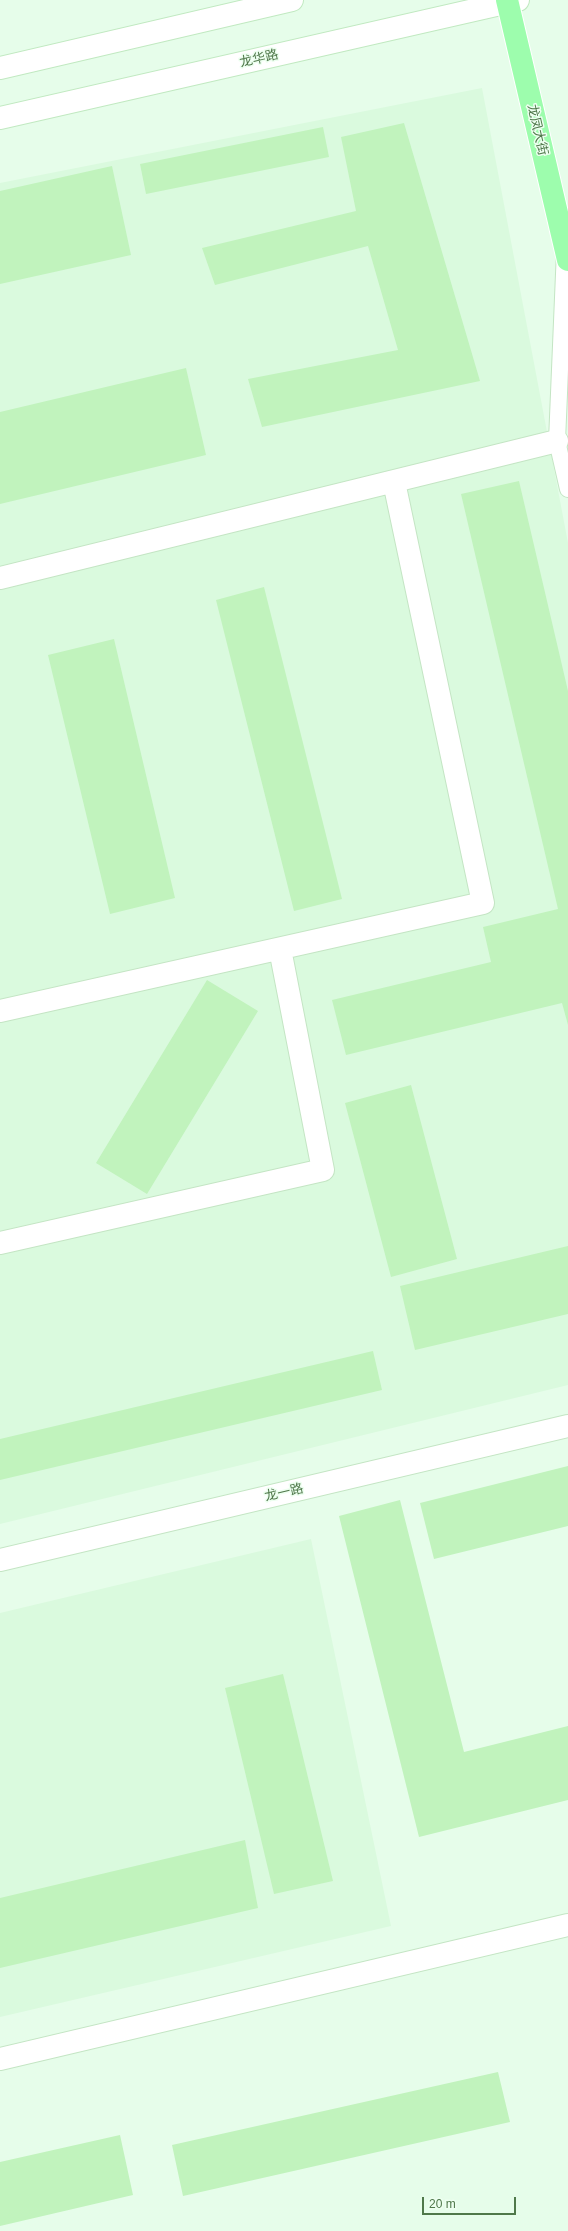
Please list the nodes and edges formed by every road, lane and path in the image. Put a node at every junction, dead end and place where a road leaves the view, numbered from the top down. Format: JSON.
{"nodes":[{"id":1,"x":292,"y":0,"type":"edge"},
{"id":2,"x":510,"y":1,"type":"edge"},
{"id":3,"x":0,"y":68,"type":"edge"},
{"id":4,"x":0,"y":118,"type":"edge"},
{"id":5,"x":567,"y":255,"type":"edge"},
{"id":6,"x":557,"y":441,"type":"junction"},
{"id":7,"x":394,"y":482,"type":"junction"},
{"id":8,"x":568,"y":489,"type":"edge"},
{"id":9,"x":0,"y":578,"type":"edge"},
{"id":10,"x":280,"y":949,"type":"junction"},
{"id":11,"x":0,"y":1011,"type":"edge"},
{"id":12,"x":0,"y":1243,"type":"edge"},
{"id":13,"x":568,"y":1426,"type":"edge"},
{"id":14,"x":0,"y":1560,"type":"edge"},
{"id":15,"x":568,"y":1925,"type":"edge"},
{"id":16,"x":0,"y":2060,"type":"edge"}],
"edges":[{"from":1,"to":3,"type":"street"},
{"from":2,"to":4,"type":"street","name":"龙华路"},
{"from":2,"to":5,"type":"main road","name":"龙凤大街"},
{"from":5,"to":6,"type":"lane"},
{"from":6,"to":7,"type":"street"},
{"from":6,"to":8,"type":"lane"},
{"from":7,"to":9,"type":"street"},
{"from":7,"to":10,"type":"street"},
{"from":10,"to":11,"type":"street"},
{"from":10,"to":12,"type":"street"},
{"from":13,"to":14,"type":"street","name":"龙一路"},
{"from":15,"to":16,"type":"street"}]}
